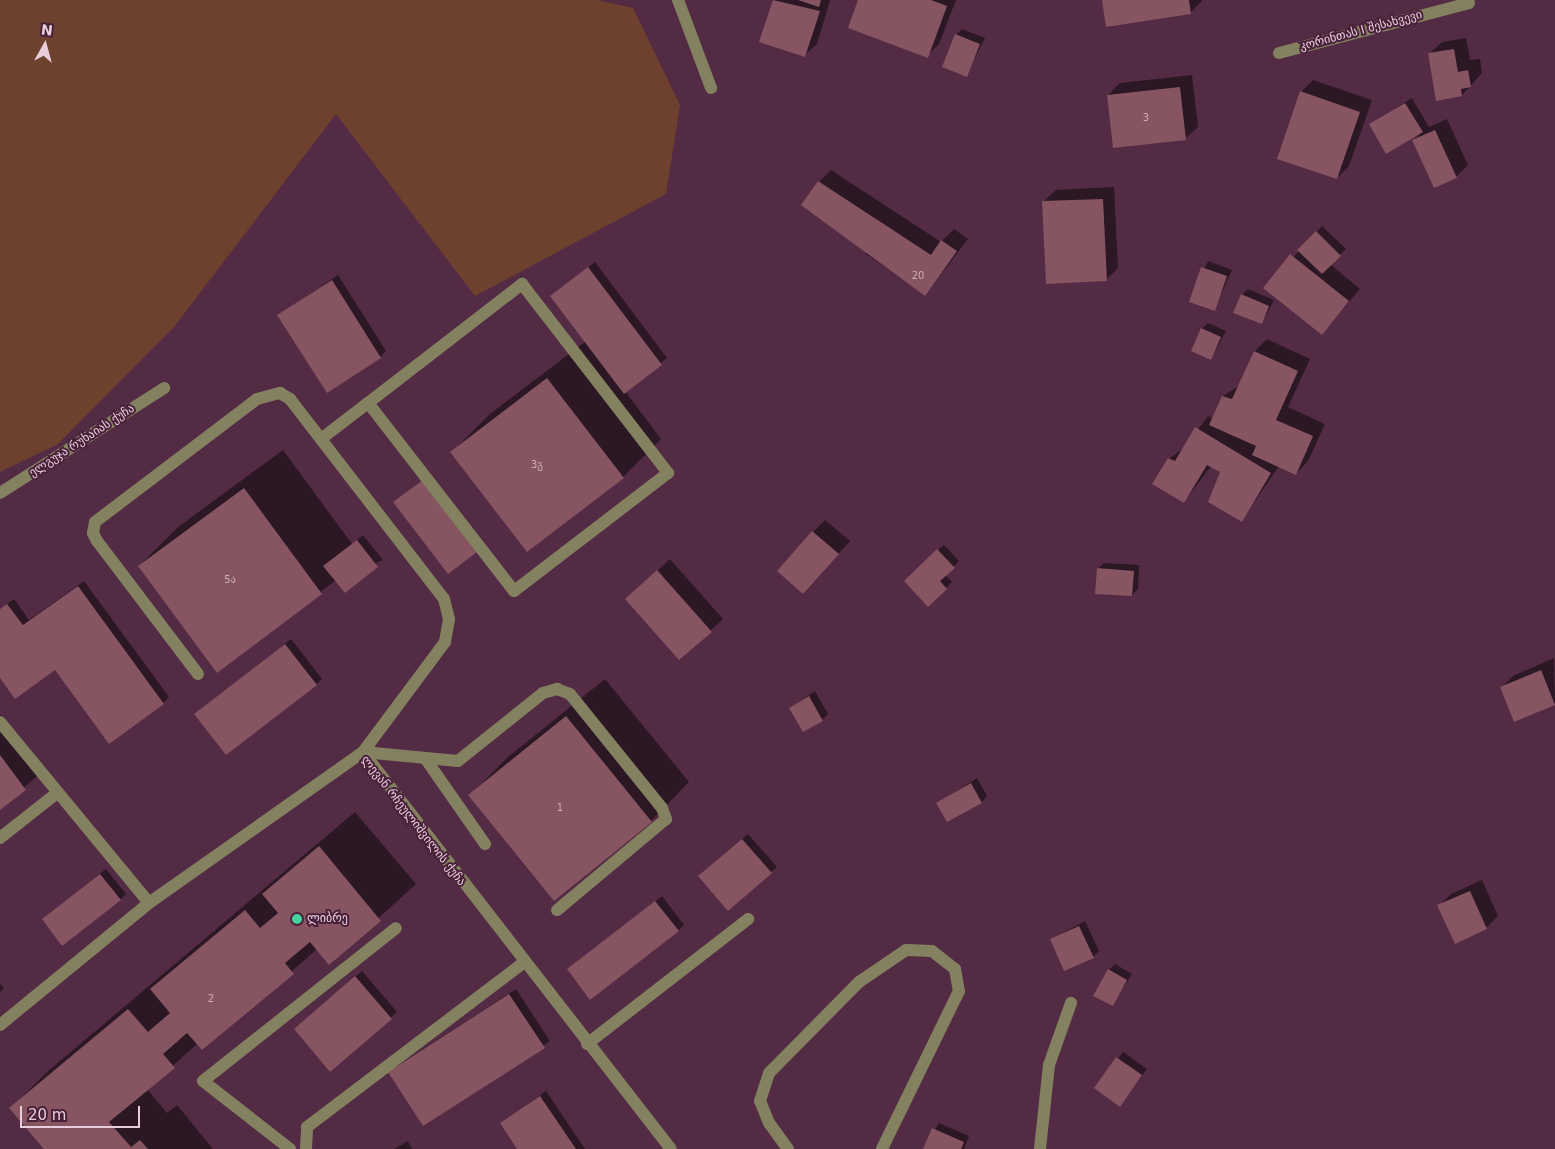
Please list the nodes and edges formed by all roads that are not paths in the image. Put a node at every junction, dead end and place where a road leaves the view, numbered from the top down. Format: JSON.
{"nodes":[{"id":1,"x":678,"y":0,"type":"edge"},
{"id":2,"x":1468,"y":0,"type":"edge"},
{"id":3,"x":1279,"y":53,"type":"dead end"},
{"id":4,"x":711,"y":88,"type":"dead end"},
{"id":5,"x":164,"y":388,"type":"dead end"},
{"id":6,"x":368,"y":402,"type":"junction"},
{"id":7,"x":320,"y":439,"type":"junction"},
{"id":8,"x":0,"y":493,"type":"edge"},
{"id":9,"x":198,"y":674,"type":"dead end"},
{"id":10,"x":0,"y":722,"type":"edge"},
{"id":11,"x":363,"y":752,"type":"junction"},
{"id":12,"x":425,"y":758,"type":"junction"},
{"id":13,"x":57,"y":793,"type":"junction"},
{"id":14,"x":0,"y":838,"type":"edge"},
{"id":15,"x":485,"y":844,"type":"dead end"},
{"id":16,"x":149,"y":903,"type":"junction"},
{"id":17,"x":557,"y":910,"type":"dead end"},
{"id":18,"x":748,"y":919,"type":"dead end"},
{"id":19,"x":396,"y":928,"type":"dead end"},
{"id":20,"x":523,"y":963,"type":"junction"},
{"id":21,"x":1071,"y":1003,"type":"dead end"},
{"id":22,"x":0,"y":1025,"type":"edge"},
{"id":23,"x":587,"y":1044,"type":"junction"},
{"id":24,"x":290,"y":1149,"type":"edge"},
{"id":25,"x":306,"y":1149,"type":"edge"},
{"id":26,"x":671,"y":1149,"type":"edge"},
{"id":27,"x":788,"y":1149,"type":"edge"},
{"id":28,"x":882,"y":1149,"type":"edge"},
{"id":29,"x":1040,"y":1149,"type":"edge"}],
"edges":[{"from":1,"to":4,"type":"street"},
{"from":2,"to":3,"type":"street","name":"კორინთას I შესახვევი"},
{"from":5,"to":8,"type":"street","name":"ელგუჯა რუხაიას ქუჩა"},
{"from":6,"to":6,"type":"street"},
{"from":6,"to":7,"type":"street"},
{"from":7,"to":9,"type":"street"},
{"from":7,"to":11,"type":"street"},
{"from":10,"to":13,"type":"street"},
{"from":11,"to":12,"type":"street"},
{"from":11,"to":16,"type":"street","name":"ლევან რჩეულიშვილის ქუჩა"},
{"from":11,"to":20,"type":"street","name":"ლევან რჩეულიშვილის ქუჩა"},
{"from":12,"to":15,"type":"street"},
{"from":12,"to":17,"type":"street"},
{"from":13,"to":14,"type":"street"},
{"from":13,"to":16,"type":"street"},
{"from":16,"to":22,"type":"street","name":"ლევან რჩეულიშვილის ქუჩა"},
{"from":18,"to":23,"type":"street"},
{"from":19,"to":24,"type":"street"},
{"from":20,"to":23,"type":"street","name":"ლევან რჩეულიშვილის ქუჩა"},
{"from":20,"to":25,"type":"street"},
{"from":21,"to":29,"type":"street"},
{"from":23,"to":26,"type":"street","name":"ლევან რჩეულიშვილის ქუჩა"},
{"from":27,"to":28,"type":"street"}]}
